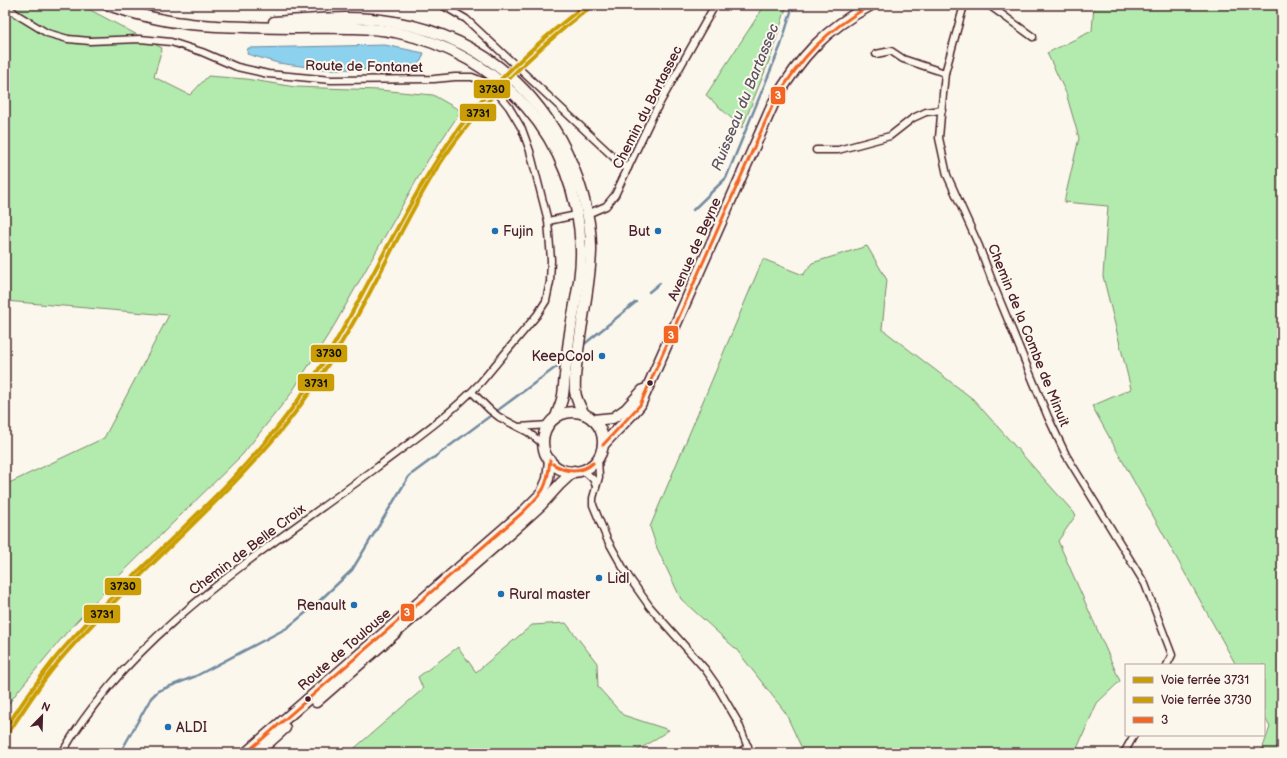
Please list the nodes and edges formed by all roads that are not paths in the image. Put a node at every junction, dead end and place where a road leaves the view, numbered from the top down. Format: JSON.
{"nodes":[{"id":1,"x":6,"y":5,"type":"edge"},
{"id":2,"x":108,"y":5,"type":"edge"},
{"id":3,"x":442,"y":5,"type":"edge"},
{"id":4,"x":715,"y":5,"type":"edge"},
{"id":5,"x":871,"y":5,"type":"edge"},
{"id":6,"x":964,"y":5,"type":"edge"},
{"id":7,"x":989,"y":5,"type":"edge"},
{"id":8,"x":228,"y":26,"type":"junction"},
{"id":9,"x":1033,"y":37,"type":"dead end"},
{"id":10,"x":876,"y":54,"type":"dead end"},
{"id":11,"x":945,"y":73,"type":"junction"},
{"id":12,"x":942,"y":110,"type":"junction"},
{"id":13,"x":816,"y":150,"type":"dead end"},
{"id":14,"x":628,"y":168,"type":"junction"},
{"id":15,"x":592,"y":212,"type":"dead end"},
{"id":16,"x":572,"y":216,"type":"dead end"},
{"id":17,"x":548,"y":221,"type":"junction"},
{"id":18,"x":570,"y":376,"type":"junction"},
{"id":19,"x":649,"y":382,"type":"junction"},
{"id":20,"x":472,"y":392,"type":"junction"},
{"id":21,"x":584,"y":414,"type":"junction"},
{"id":22,"x":556,"y":417,"type":"junction"},
{"id":23,"x":594,"y":420,"type":"junction"},
{"id":24,"x":549,"y":424,"type":"junction"},
{"id":25,"x":518,"y":427,"type":"junction"},
{"id":26,"x":544,"y":444,"type":"junction"},
{"id":27,"x":603,"y":445,"type":"junction"},
{"id":28,"x":598,"y":458,"type":"junction"},
{"id":29,"x":550,"y":460,"type":"junction"},
{"id":30,"x":578,"y":470,"type":"junction"},
{"id":31,"x":596,"y":486,"type":"junction"},
{"id":32,"x":1168,"y":664,"type":"edge"},
{"id":33,"x":1133,"y":736,"type":"edge"},
{"id":34,"x":748,"y":746,"type":"junction"},
{"id":35,"x":62,"y":753,"type":"edge"},
{"id":36,"x":246,"y":753,"type":"edge"},
{"id":37,"x":257,"y":753,"type":"edge"},
{"id":38,"x":739,"y":753,"type":"edge"},
{"id":39,"x":750,"y":753,"type":"edge"},
{"id":40,"x":1124,"y":753,"type":"edge"}],
"edges":[{"from":1,"to":17,"type":"street","name":"Route de Fontanet"},
{"from":2,"to":8,"type":"main road"},
{"from":3,"to":14,"type":"street"},
{"from":4,"to":14,"type":"street","name":"Chemin du Bartassec"},
{"from":5,"to":19,"type":"main road","name":"Avenue de Beyne"},
{"from":6,"to":11,"type":"street","name":"Chemin de la Combe de Minuit"},
{"from":7,"to":9,"type":"street"},
{"from":8,"to":18,"type":"main road"},
{"from":8,"to":18,"type":"main road"},
{"from":10,"to":11,"type":"street"},
{"from":11,"to":12,"type":"street","name":"Chemin de la Combe de Minuit"},
{"from":12,"to":13,"type":"street"},
{"from":12,"to":32,"type":"street","name":"Chemin de la Combe de Minuit"},
{"from":14,"to":15,"type":"street","name":"Chemin du Bartassec"},
{"from":16,"to":17,"type":"street"},
{"from":17,"to":20,"type":"street","name":"Chemin de Belle Croix"},
{"from":18,"to":21,"type":"main road"},
{"from":18,"to":22,"type":"main road"},
{"from":19,"to":23,"type":"main road","name":"Avenue de Beyne"},
{"from":19,"to":27,"type":"main road","name":"Avenue de Beyne"},
{"from":20,"to":25,"type":"street"},
{"from":20,"to":35,"type":"street","name":"Chemin de Belle Croix"},
{"from":21,"to":22,"type":"main road"},
{"from":21,"to":23,"type":"main road"},
{"from":22,"to":24,"type":"main road"},
{"from":23,"to":27,"type":"main road"},
{"from":24,"to":25,"type":"street"},
{"from":24,"to":26,"type":"main road"},
{"from":25,"to":26,"type":"street"},
{"from":26,"to":29,"type":"main road"},
{"from":27,"to":28,"type":"main road"},
{"from":28,"to":30,"type":"main road"},
{"from":28,"to":31,"type":"street"},
{"from":29,"to":30,"type":"main road"},
{"from":29,"to":36,"type":"main road","name":"Route de Toulouse"},
{"from":30,"to":31,"type":"street"},
{"from":30,"to":37,"type":"main road","name":"Route de Toulouse"},
{"from":31,"to":34,"type":"street"},
{"from":33,"to":40,"type":"street"},
{"from":34,"to":38,"type":"street"},
{"from":34,"to":39,"type":"street"}]}
